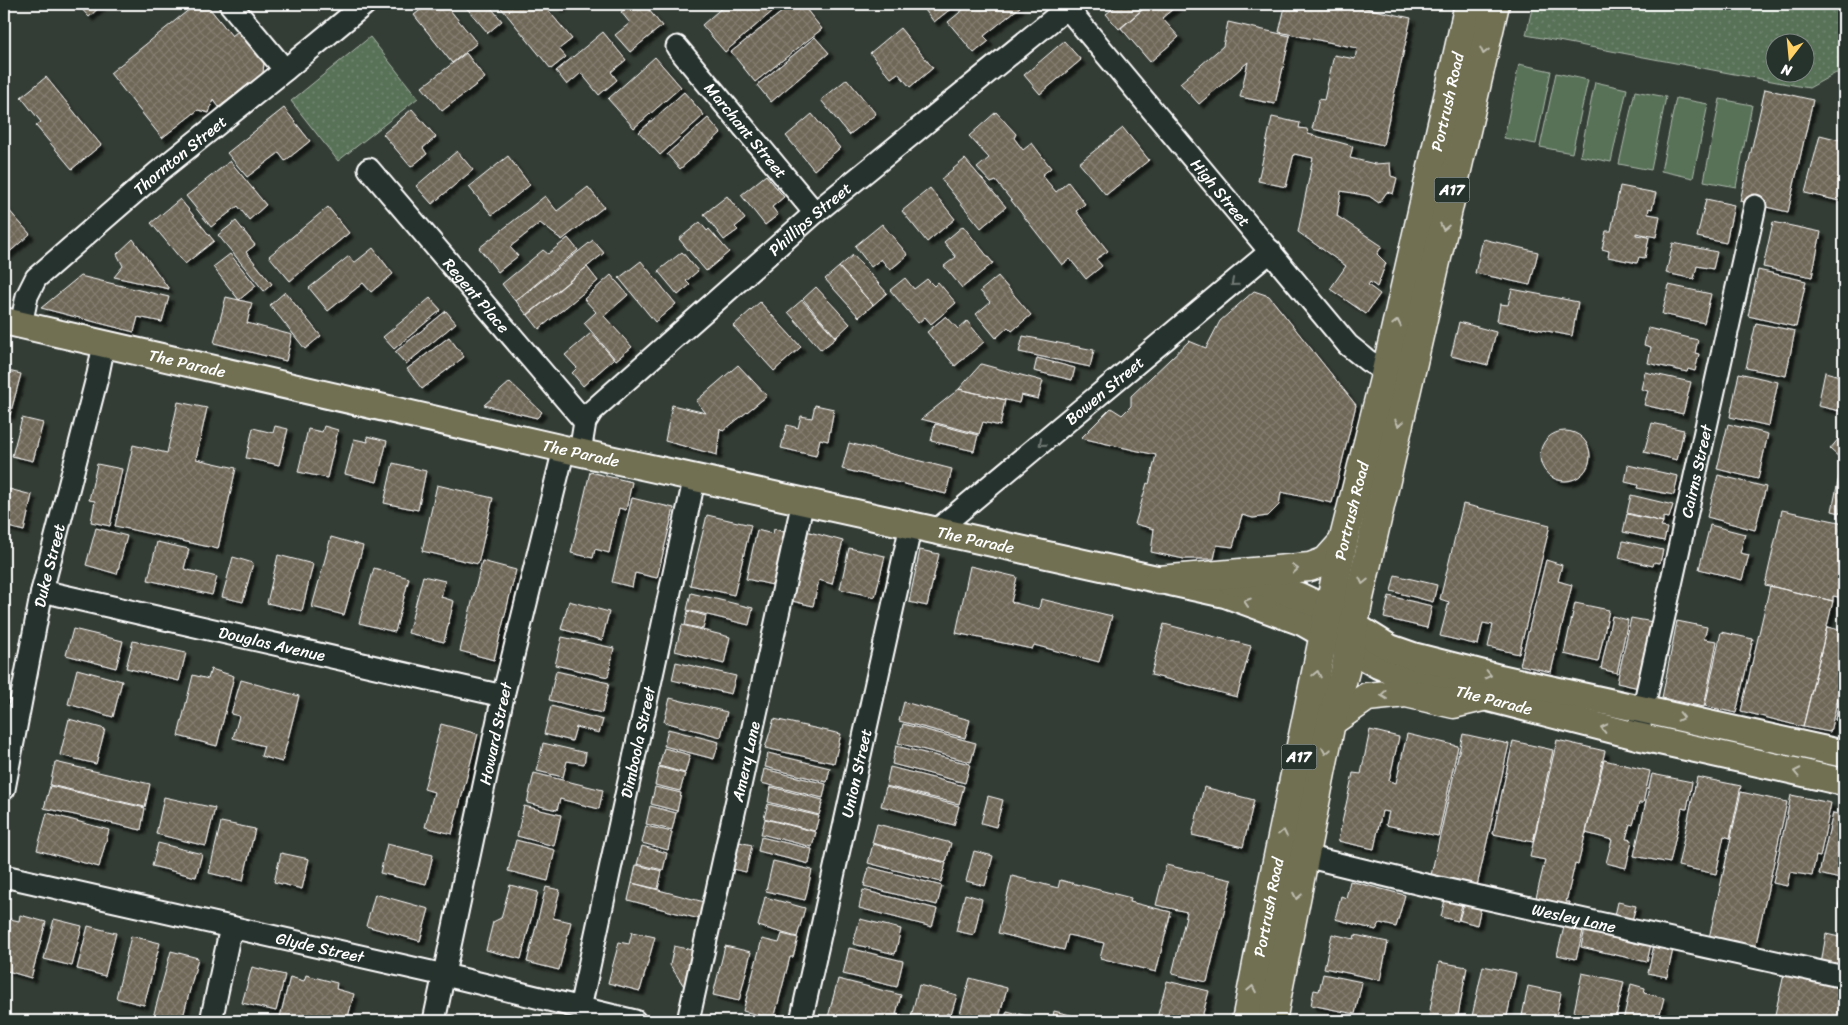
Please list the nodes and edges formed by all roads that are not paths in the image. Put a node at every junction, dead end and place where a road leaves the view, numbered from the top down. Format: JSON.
{"nodes":[{"id":1,"x":230,"y":4,"type":"edge"},
{"id":2,"x":364,"y":4,"type":"edge"},
{"id":3,"x":1469,"y":4,"type":"edge"},
{"id":4,"x":1495,"y":4,"type":"edge"},
{"id":5,"x":1066,"y":6,"type":"edge"},
{"id":6,"x":677,"y":47,"type":"dead end"},
{"id":7,"x":285,"y":70,"type":"junction"},
{"id":8,"x":369,"y":169,"type":"dead end"},
{"id":9,"x":1755,"y":206,"type":"dead end"},
{"id":10,"x":815,"y":213,"type":"junction"},
{"id":11,"x":1271,"y":251,"type":"junction"},
{"id":12,"x":12,"y":323,"type":"edge"},
{"id":13,"x":104,"y":344,"type":"junction"},
{"id":14,"x":1398,"y":373,"type":"junction"},
{"id":15,"x":585,"y":422,"type":"junction"},
{"id":16,"x":572,"y":450,"type":"junction"},
{"id":17,"x":695,"y":476,"type":"junction"},
{"id":18,"x":803,"y":501,"type":"junction"},
{"id":19,"x":911,"y":525,"type":"junction"},
{"id":20,"x":937,"y":530,"type":"junction"},
{"id":21,"x":1343,"y":542,"type":"junction"},
{"id":22,"x":1159,"y":580,"type":"junction"},
{"id":23,"x":42,"y":591,"type":"junction"},
{"id":24,"x":1327,"y":622,"type":"junction"},
{"id":25,"x":1351,"y":636,"type":"junction"},
{"id":26,"x":503,"y":696,"type":"junction"},
{"id":27,"x":1483,"y":697,"type":"junction"},
{"id":28,"x":1562,"y":704,"type":"junction"},
{"id":29,"x":1644,"y":709,"type":"junction"},
{"id":30,"x":1331,"y":722,"type":"junction"},
{"id":31,"x":1637,"y":736,"type":"junction"},
{"id":32,"x":1844,"y":754,"type":"edge"},
{"id":33,"x":1844,"y":782,"type":"edge"},
{"id":34,"x":4,"y":789,"type":"edge"},
{"id":35,"x":1306,"y":856,"type":"junction"},
{"id":36,"x":4,"y":876,"type":"edge"},
{"id":37,"x":231,"y":926,"type":"junction"},
{"id":38,"x":444,"y":975,"type":"junction"},
{"id":39,"x":1844,"y":977,"type":"edge"},
{"id":40,"x":580,"y":1008,"type":"junction"},
{"id":41,"x":211,"y":1021,"type":"edge"},
{"id":42,"x":434,"y":1021,"type":"edge"},
{"id":43,"x":635,"y":1021,"type":"edge"},
{"id":44,"x":688,"y":1021,"type":"edge"},
{"id":45,"x":800,"y":1021,"type":"edge"},
{"id":46,"x":1246,"y":1021,"type":"edge"},
{"id":47,"x":1272,"y":1021,"type":"edge"}],
"edges":[{"from":1,"to":7,"type":"street"},
{"from":2,"to":7,"type":"street","name":"Thornton Street"},
{"from":14,"to":3,"type":"highway","name":"Portrush Road","number":"A17","one_way":true},
{"from":4,"to":14,"type":"highway","name":"Portrush Road","number":"A17","one_way":true},
{"from":5,"to":10,"type":"street","name":"Phillips Street"},
{"from":5,"to":11,"type":"street","name":"High Street"},
{"from":6,"to":10,"type":"street","name":"Marchant Street"},
{"from":7,"to":12,"type":"street","name":"Thornton Street"},
{"from":8,"to":15,"type":"street","name":"Regent Place"},
{"from":9,"to":29,"type":"street","name":"Cairns Street"},
{"from":10,"to":15,"type":"street","name":"Phillips Street"},
{"from":11,"to":14,"type":"street","name":"High Street"},
{"from":11,"to":20,"type":"street","name":"Bowen Street","one_way":true},
{"from":12,"to":13,"type":"main road","name":"The Parade"},
{"from":13,"to":16,"type":"main road","name":"The Parade"},
{"from":13,"to":23,"type":"street","name":"Duke Street"},
{"from":14,"to":21,"type":"highway","name":"Portrush Road","number":"A17"},
{"from":14,"to":25,"type":"highway","name":"Portrush Road","number":"A17","one_way":true},
{"from":15,"to":16,"type":"street"},
{"from":16,"to":17,"type":"main road","name":"The Parade"},
{"from":16,"to":26,"type":"street","name":"Howard Street"},
{"from":17,"to":18,"type":"main road","name":"The Parade"},
{"from":17,"to":40,"type":"street","name":"Dimboola Street"},
{"from":18,"to":19,"type":"main road","name":"The Parade"},
{"from":18,"to":44,"type":"street","name":"Amery Lane"},
{"from":19,"to":20,"type":"main road","name":"The Parade"},
{"from":19,"to":45,"type":"street","name":"Union Street"},
{"from":20,"to":22,"type":"main road","name":"The Parade"},
{"from":22,"to":21,"type":"highway","one_way":true},
{"from":21,"to":24,"type":"highway","name":"Portrush Road","number":"A17"},
{"from":22,"to":24,"type":"main road","name":"The Parade"},
{"from":23,"to":26,"type":"street","name":"Douglas Avenue"},
{"from":23,"to":34,"type":"street","name":"Duke Street"},
{"from":24,"to":25,"type":"main road","name":"The Parade"},
{"from":46,"to":24,"type":"highway","name":"Portrush Road","number":"A17","one_way":true},
{"from":25,"to":27,"type":"main road","name":"The Parade"},
{"from":25,"to":28,"type":"main road","name":"The Parade","one_way":true},
{"from":25,"to":30,"type":"highway","name":"Portrush Road","number":"A17"},
{"from":26,"to":38,"type":"street","name":"Howard Street"},
{"from":27,"to":28,"type":"main road","name":"The Parade"},
{"from":27,"to":30,"type":"highway","one_way":true},
{"from":28,"to":29,"type":"main road","name":"The Parade"},
{"from":31,"to":28,"type":"main road","name":"The Parade","one_way":true},
{"from":29,"to":31,"type":"street","name":"Cairns Street"},
{"from":29,"to":32,"type":"main road","name":"The Parade","one_way":true},
{"from":30,"to":35,"type":"highway","name":"Portrush Road","number":"A17","one_way":true},
{"from":33,"to":31,"type":"main road","name":"The Parade","one_way":true},
{"from":35,"to":39,"type":"street","name":"Wesley Lane"},
{"from":35,"to":47,"type":"highway","name":"Portrush Road","number":"A17","one_way":true},
{"from":36,"to":37,"type":"street","name":"Glyde Street"},
{"from":37,"to":38,"type":"street","name":"Glyde Street"},
{"from":37,"to":41,"type":"street"},
{"from":38,"to":40,"type":"street","name":"Glyde Street"},
{"from":38,"to":42,"type":"street","name":"Howard Street"},
{"from":40,"to":43,"type":"street","name":"Glyde Street"}]}
